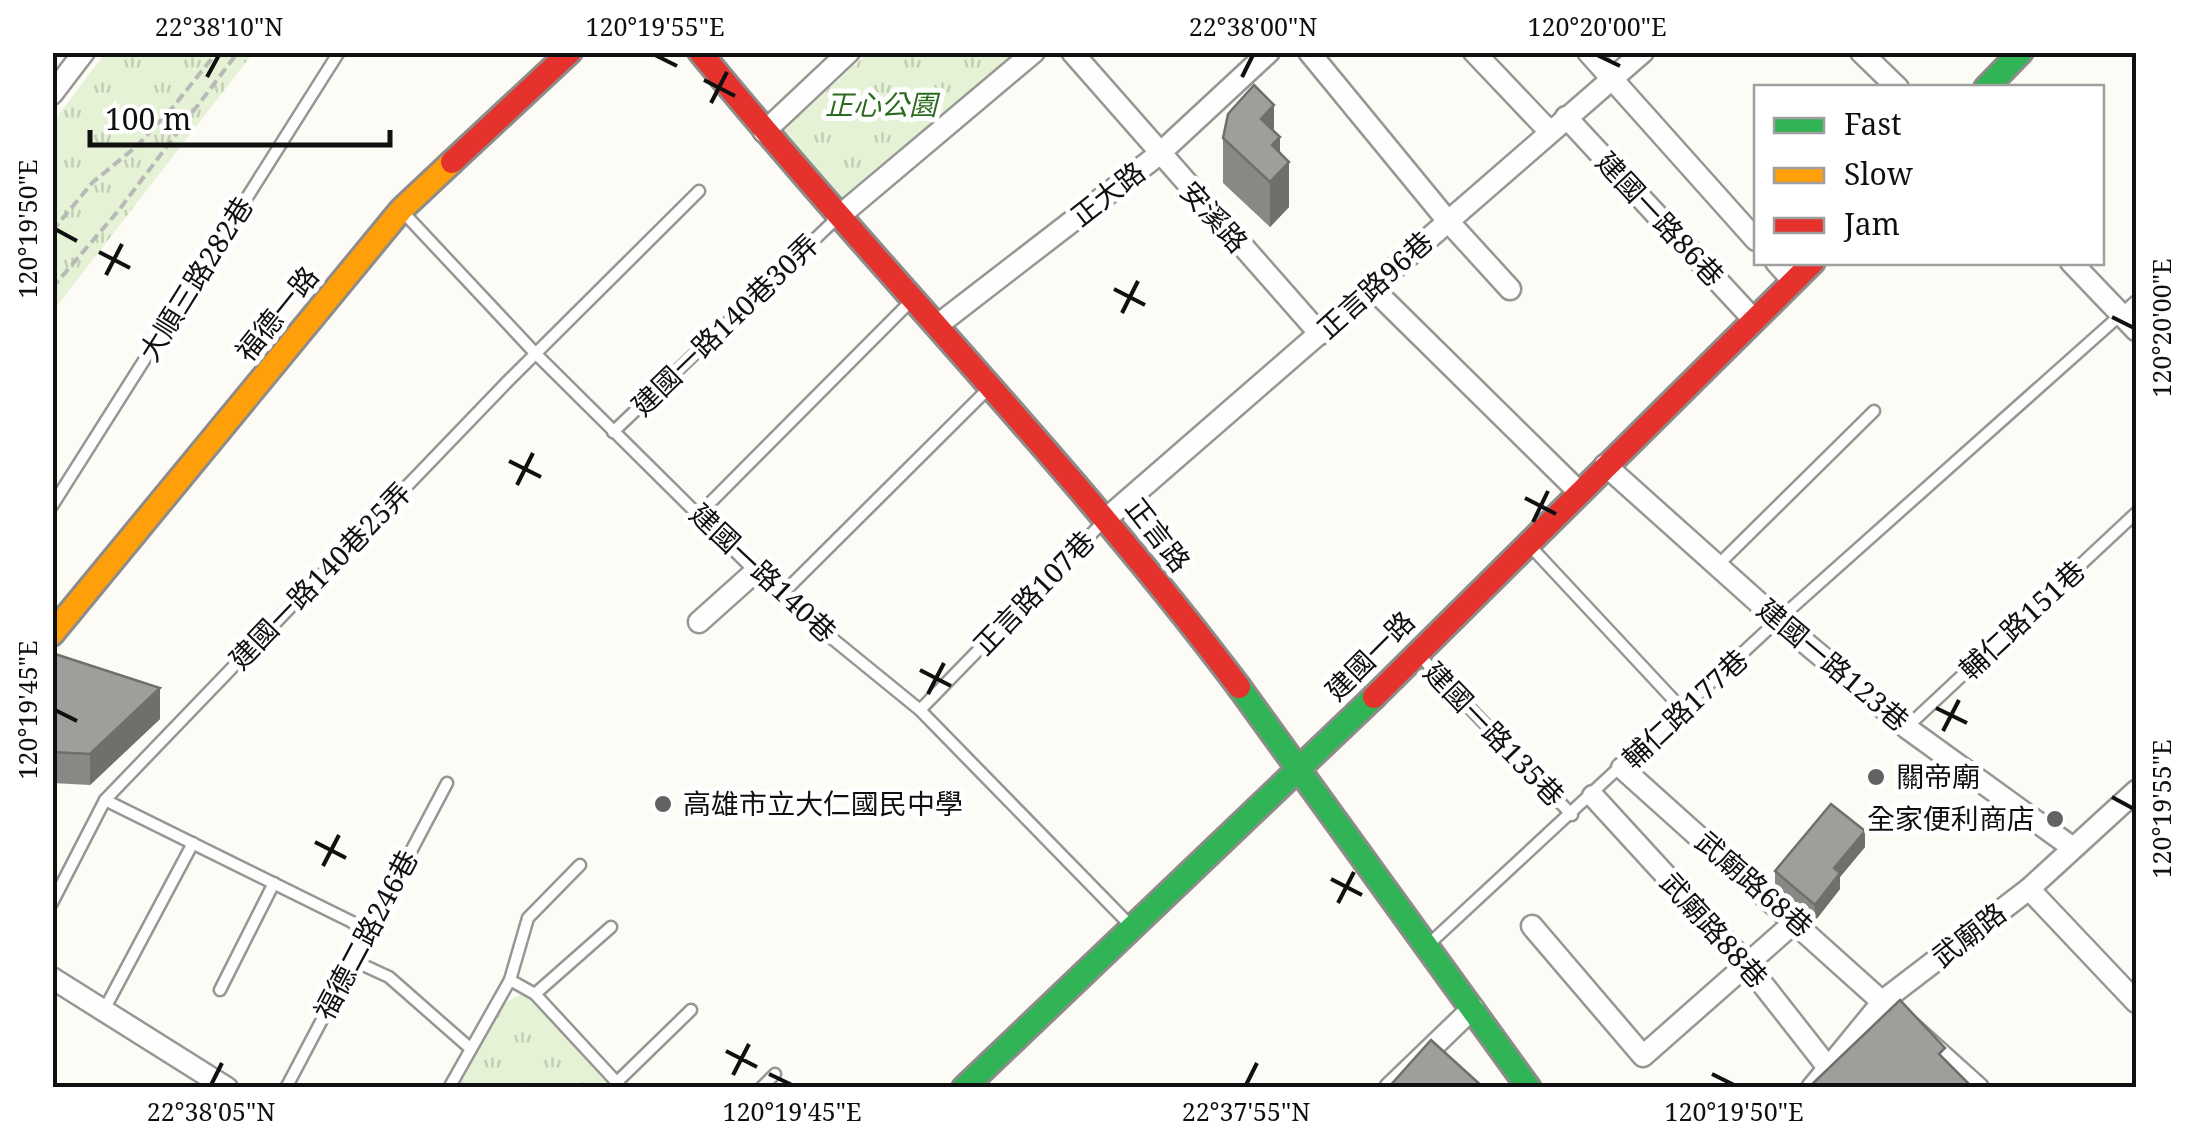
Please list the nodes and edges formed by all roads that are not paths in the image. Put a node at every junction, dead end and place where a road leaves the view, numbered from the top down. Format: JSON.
{"nodes":[{"id":1,"x":84,"y":52,"type":"edge"},
{"id":2,"x":339,"y":52,"type":"edge"},
{"id":3,"x":570,"y":52,"type":"edge"},
{"id":4,"x":700,"y":52,"type":"edge"},
{"id":5,"x":848,"y":52,"type":"edge"},
{"id":6,"x":1034,"y":52,"type":"edge"},
{"id":7,"x":1072,"y":52,"type":"edge"},
{"id":8,"x":1269,"y":52,"type":"edge"},
{"id":9,"x":1310,"y":52,"type":"edge"},
{"id":10,"x":1474,"y":52,"type":"edge"},
{"id":11,"x":1588,"y":52,"type":"edge"},
{"id":12,"x":1643,"y":52,"type":"edge"},
{"id":13,"x":1861,"y":52,"type":"edge"},
{"id":14,"x":2009,"y":56,"type":"edge"},
{"id":15,"x":1612,"y":79,"type":"junction"},
{"id":16,"x":1895,"y":85,"type":"edge"},
{"id":17,"x":1988,"y":85,"type":"edge"},
{"id":18,"x":52,"y":94,"type":"edge"},
{"id":19,"x":1566,"y":118,"type":"junction"},
{"id":20,"x":764,"y":132,"type":"junction"},
{"id":21,"x":1550,"y":132,"type":"junction"},
{"id":22,"x":1158,"y":155,"type":"junction"},
{"id":23,"x":699,"y":191,"type":"dead end"},
{"id":24,"x":402,"y":210,"type":"junction"},
{"id":25,"x":838,"y":218,"type":"junction"},
{"id":26,"x":1447,"y":220,"type":"junction"},
{"id":27,"x":1754,"y":238,"type":"edge"},
{"id":28,"x":1779,"y":265,"type":"edge"},
{"id":29,"x":1811,"y":265,"type":"edge"},
{"id":30,"x":2074,"y":265,"type":"edge"},
{"id":31,"x":1794,"y":282,"type":"junction"},
{"id":32,"x":1370,"y":286,"type":"junction"},
{"id":33,"x":1510,"y":289,"type":"dead end"},
{"id":34,"x":914,"y":298,"type":"junction"},
{"id":35,"x":2132,"y":316,"type":"edge"},
{"id":36,"x":1754,"y":320,"type":"junction"},
{"id":37,"x":939,"y":324,"type":"junction"},
{"id":38,"x":1320,"y":334,"type":"junction"},
{"id":39,"x":536,"y":354,"type":"junction"},
{"id":40,"x":992,"y":386,"type":"junction"},
{"id":41,"x":1874,"y":412,"type":"dead end"},
{"id":42,"x":613,"y":432,"type":"junction"},
{"id":43,"x":1606,"y":465,"type":"junction"},
{"id":44,"x":1579,"y":492,"type":"junction"},
{"id":45,"x":52,"y":506,"type":"edge"},
{"id":46,"x":2136,"y":513,"type":"edge"},
{"id":47,"x":698,"y":515,"type":"junction"},
{"id":48,"x":1107,"y":518,"type":"junction"},
{"id":49,"x":1526,"y":543,"type":"junction"},
{"id":50,"x":1717,"y":566,"type":"junction"},
{"id":51,"x":756,"y":572,"type":"junction"},
{"id":52,"x":780,"y":596,"type":"junction"},
{"id":53,"x":1778,"y":620,"type":"junction"},
{"id":54,"x":699,"y":622,"type":"dead end"},
{"id":55,"x":52,"y":634,"type":"edge"},
{"id":56,"x":1417,"y":652,"type":"junction"},
{"id":57,"x":920,"y":710,"type":"junction"},
{"id":58,"x":1684,"y":711,"type":"junction"},
{"id":59,"x":1907,"y":728,"type":"junction"},
{"id":60,"x":1622,"y":768,"type":"junction"},
{"id":61,"x":1302,"y":769,"type":"junction"},
{"id":62,"x":447,"y":783,"type":"dead end"},
{"id":63,"x":2136,"y":791,"type":"edge"},
{"id":64,"x":1592,"y":796,"type":"junction"},
{"id":65,"x":105,"y":800,"type":"junction"},
{"id":66,"x":1572,"y":815,"type":"junction"},
{"id":67,"x":194,"y":843,"type":"junction"},
{"id":68,"x":2074,"y":848,"type":"junction"},
{"id":69,"x":580,"y":865,"type":"dead end"},
{"id":70,"x":274,"y":883,"type":"junction"},
{"id":71,"x":2029,"y":889,"type":"junction"},
{"id":72,"x":52,"y":903,"type":"edge"},
{"id":73,"x":1796,"y":921,"type":"junction"},
{"id":74,"x":1532,"y":926,"type":"dead end"},
{"id":75,"x":611,"y":927,"type":"dead end"},
{"id":76,"x":1132,"y":928,"type":"junction"},
{"id":77,"x":365,"y":936,"type":"junction"},
{"id":78,"x":1428,"y":945,"type":"junction"},
{"id":79,"x":352,"y":960,"type":"junction"},
{"id":80,"x":1746,"y":962,"type":"junction"},
{"id":81,"x":52,"y":978,"type":"edge"},
{"id":82,"x":510,"y":980,"type":"junction"},
{"id":83,"x":220,"y":990,"type":"dead end"},
{"id":84,"x":535,"y":994,"type":"junction"},
{"id":85,"x":1884,"y":1000,"type":"junction"},
{"id":86,"x":2136,"y":1002,"type":"edge"},
{"id":87,"x":1473,"y":1008,"type":"junction"},
{"id":88,"x":104,"y":1010,"type":"junction"},
{"id":89,"x":692,"y":1010,"type":"dead end"},
{"id":90,"x":471,"y":1049,"type":"junction"},
{"id":91,"x":1830,"y":1070,"type":"junction"},
{"id":92,"x":775,"y":1074,"type":"dead end"},
{"id":93,"x":620,"y":1085,"type":"edge"},
{"id":94,"x":227,"y":1088,"type":"edge"},
{"id":95,"x":286,"y":1088,"type":"edge"},
{"id":96,"x":449,"y":1088,"type":"edge"},
{"id":97,"x":761,"y":1088,"type":"edge"},
{"id":98,"x":964,"y":1088,"type":"edge"},
{"id":99,"x":1390,"y":1088,"type":"edge"},
{"id":100,"x":1529,"y":1088,"type":"edge"},
{"id":101,"x":1812,"y":1088,"type":"edge"},
{"id":102,"x":1978,"y":1088,"type":"edge"}],
"edges":[{"from":1,"to":18,"type":"street"},
{"from":2,"to":45,"type":"lane","name":"大順三路282巷"},
{"from":3,"to":24,"type":"street","name":"福德一路"},
{"from":4,"to":20,"type":"street","name":"正言路"},
{"from":5,"to":20,"type":"street"},
{"from":6,"to":25,"type":"street"},
{"from":7,"to":22,"type":"street","name":"安溪路"},
{"from":8,"to":22,"type":"street","name":"正大路"},
{"from":9,"to":26,"type":"street"},
{"from":10,"to":21,"type":"street"},
{"from":11,"to":15,"type":"street"},
{"from":12,"to":15,"type":"street","name":"正言路96巷"},
{"from":13,"to":16,"type":"street"},
{"from":14,"to":17,"type":"street"},
{"from":15,"to":19,"type":"street","name":"正言路96巷"},
{"from":15,"to":27,"type":"street"},
{"from":19,"to":21,"type":"street","name":"正言路96巷"},
{"from":19,"to":36,"type":"street","name":"建國一路86巷"},
{"from":20,"to":25,"type":"street","name":"正言路"},
{"from":21,"to":26,"type":"street","name":"正言路96巷"},
{"from":22,"to":37,"type":"street","name":"正大路"},
{"from":22,"to":38,"type":"street","name":"安溪路"},
{"from":23,"to":39,"type":"lane","name":"建國一路140巷25弄"},
{"from":24,"to":39,"type":"lane","name":"建國一路140巷"},
{"from":24,"to":55,"type":"street","name":"福德一路"},
{"from":25,"to":34,"type":"street","name":"正言路"},
{"from":25,"to":42,"type":"lane","name":"建國一路140巷30弄"},
{"from":26,"to":32,"type":"street","name":"正言路96巷"},
{"from":26,"to":33,"type":"street"},
{"from":28,"to":31,"type":"street"},
{"from":29,"to":31,"type":"street","name":"建國一路"},
{"from":30,"to":35,"type":"street"},
{"from":31,"to":36,"type":"street","name":"建國一路"},
{"from":32,"to":38,"type":"street","name":"正言路96巷"},
{"from":32,"to":44,"type":"street"},
{"from":34,"to":37,"type":"street","name":"正言路"},
{"from":34,"to":47,"type":"lane"},
{"from":35,"to":53,"type":"lane","name":"輔仁路177巷"},
{"from":36,"to":43,"type":"street","name":"建國一路"},
{"from":37,"to":40,"type":"street","name":"正言路"},
{"from":38,"to":48,"type":"street","name":"正言路96巷"},
{"from":39,"to":42,"type":"lane","name":"建國一路140巷"},
{"from":39,"to":65,"type":"lane","name":"建國一路140巷25弄"},
{"from":40,"to":48,"type":"street","name":"正言路"},
{"from":40,"to":52,"type":"lane"},
{"from":41,"to":50,"type":"lane"},
{"from":42,"to":47,"type":"lane","name":"建國一路140巷"},
{"from":43,"to":44,"type":"street","name":"建國一路"},
{"from":43,"to":50,"type":"street","name":"建國一路123巷"},
{"from":44,"to":49,"type":"street","name":"建國一路"},
{"from":46,"to":59,"type":"lane","name":"輔仁路151巷"},
{"from":47,"to":51,"type":"lane","name":"建國一路140巷"},
{"from":48,"to":57,"type":"lane","name":"正言路107巷"},
{"from":48,"to":61,"type":"street","name":"正言路"},
{"from":49,"to":56,"type":"street","name":"建國一路"},
{"from":49,"to":58,"type":"lane"},
{"from":50,"to":53,"type":"street","name":"建國一路123巷"},
{"from":51,"to":52,"type":"lane","name":"建國一路140巷"},
{"from":51,"to":54,"type":"street"},
{"from":52,"to":57,"type":"lane","name":"建國一路140巷"},
{"from":53,"to":58,"type":"lane","name":"輔仁路177巷"},
{"from":53,"to":59,"type":"street","name":"建國一路123巷"},
{"from":56,"to":61,"type":"street","name":"建國一路"},
{"from":56,"to":66,"type":"lane","name":"建國一路135巷"},
{"from":57,"to":76,"type":"lane","name":"建國一路140巷"},
{"from":58,"to":60,"type":"lane","name":"輔仁路177巷"},
{"from":59,"to":68,"type":"street","name":"建國一路123巷"},
{"from":60,"to":64,"type":"lane","name":"輔仁路177巷"},
{"from":60,"to":73,"type":"street","name":"武廟路68巷"},
{"from":61,"to":76,"type":"street","name":"建國一路"},
{"from":61,"to":78,"type":"street","name":"正言路"},
{"from":62,"to":77,"type":"lane","name":"福德二路246巷"},
{"from":63,"to":68,"type":"street","name":"武廟路"},
{"from":64,"to":66,"type":"lane","name":"輔仁路177巷"},
{"from":64,"to":80,"type":"street","name":"武廟路88巷"},
{"from":65,"to":67,"type":"lane"},
{"from":65,"to":72,"type":"lane","name":"建國一路140巷25弄"},
{"from":66,"to":78,"type":"lane","name":"輔仁路177巷"},
{"from":67,"to":70,"type":"lane"},
{"from":67,"to":88,"type":"lane"},
{"from":68,"to":71,"type":"street","name":"武廟路"},
{"from":69,"to":82,"type":"lane"},
{"from":70,"to":77,"type":"lane"},
{"from":70,"to":83,"type":"lane"},
{"from":71,"to":85,"type":"street","name":"武廟路"},
{"from":71,"to":86,"type":"street"},
{"from":73,"to":80,"type":"street"},
{"from":73,"to":85,"type":"street","name":"武廟路68巷"},
{"from":74,"to":80,"type":"street"},
{"from":75,"to":84,"type":"lane"},
{"from":76,"to":98,"type":"street","name":"建國一路"},
{"from":77,"to":79,"type":"lane","name":"福德二路246巷"},
{"from":78,"to":87,"type":"street","name":"正言路"},
{"from":79,"to":90,"type":"lane"},
{"from":79,"to":95,"type":"lane","name":"福德二路246巷"},
{"from":80,"to":91,"type":"street","name":"武廟路88巷"},
{"from":81,"to":88,"type":"street"},
{"from":82,"to":84,"type":"lane"},
{"from":82,"to":90,"type":"lane"},
{"from":84,"to":93,"type":"lane"},
{"from":85,"to":91,"type":"street","name":"武廟路"},
{"from":85,"to":102,"type":"street","name":"武廟路68巷"},
{"from":87,"to":99,"type":"street"},
{"from":87,"to":100,"type":"street","name":"正言路"},
{"from":88,"to":94,"type":"street"},
{"from":89,"to":93,"type":"lane"},
{"from":90,"to":96,"type":"lane"},
{"from":91,"to":101,"type":"street","name":"武廟路"},
{"from":92,"to":97,"type":"lane"}]}
